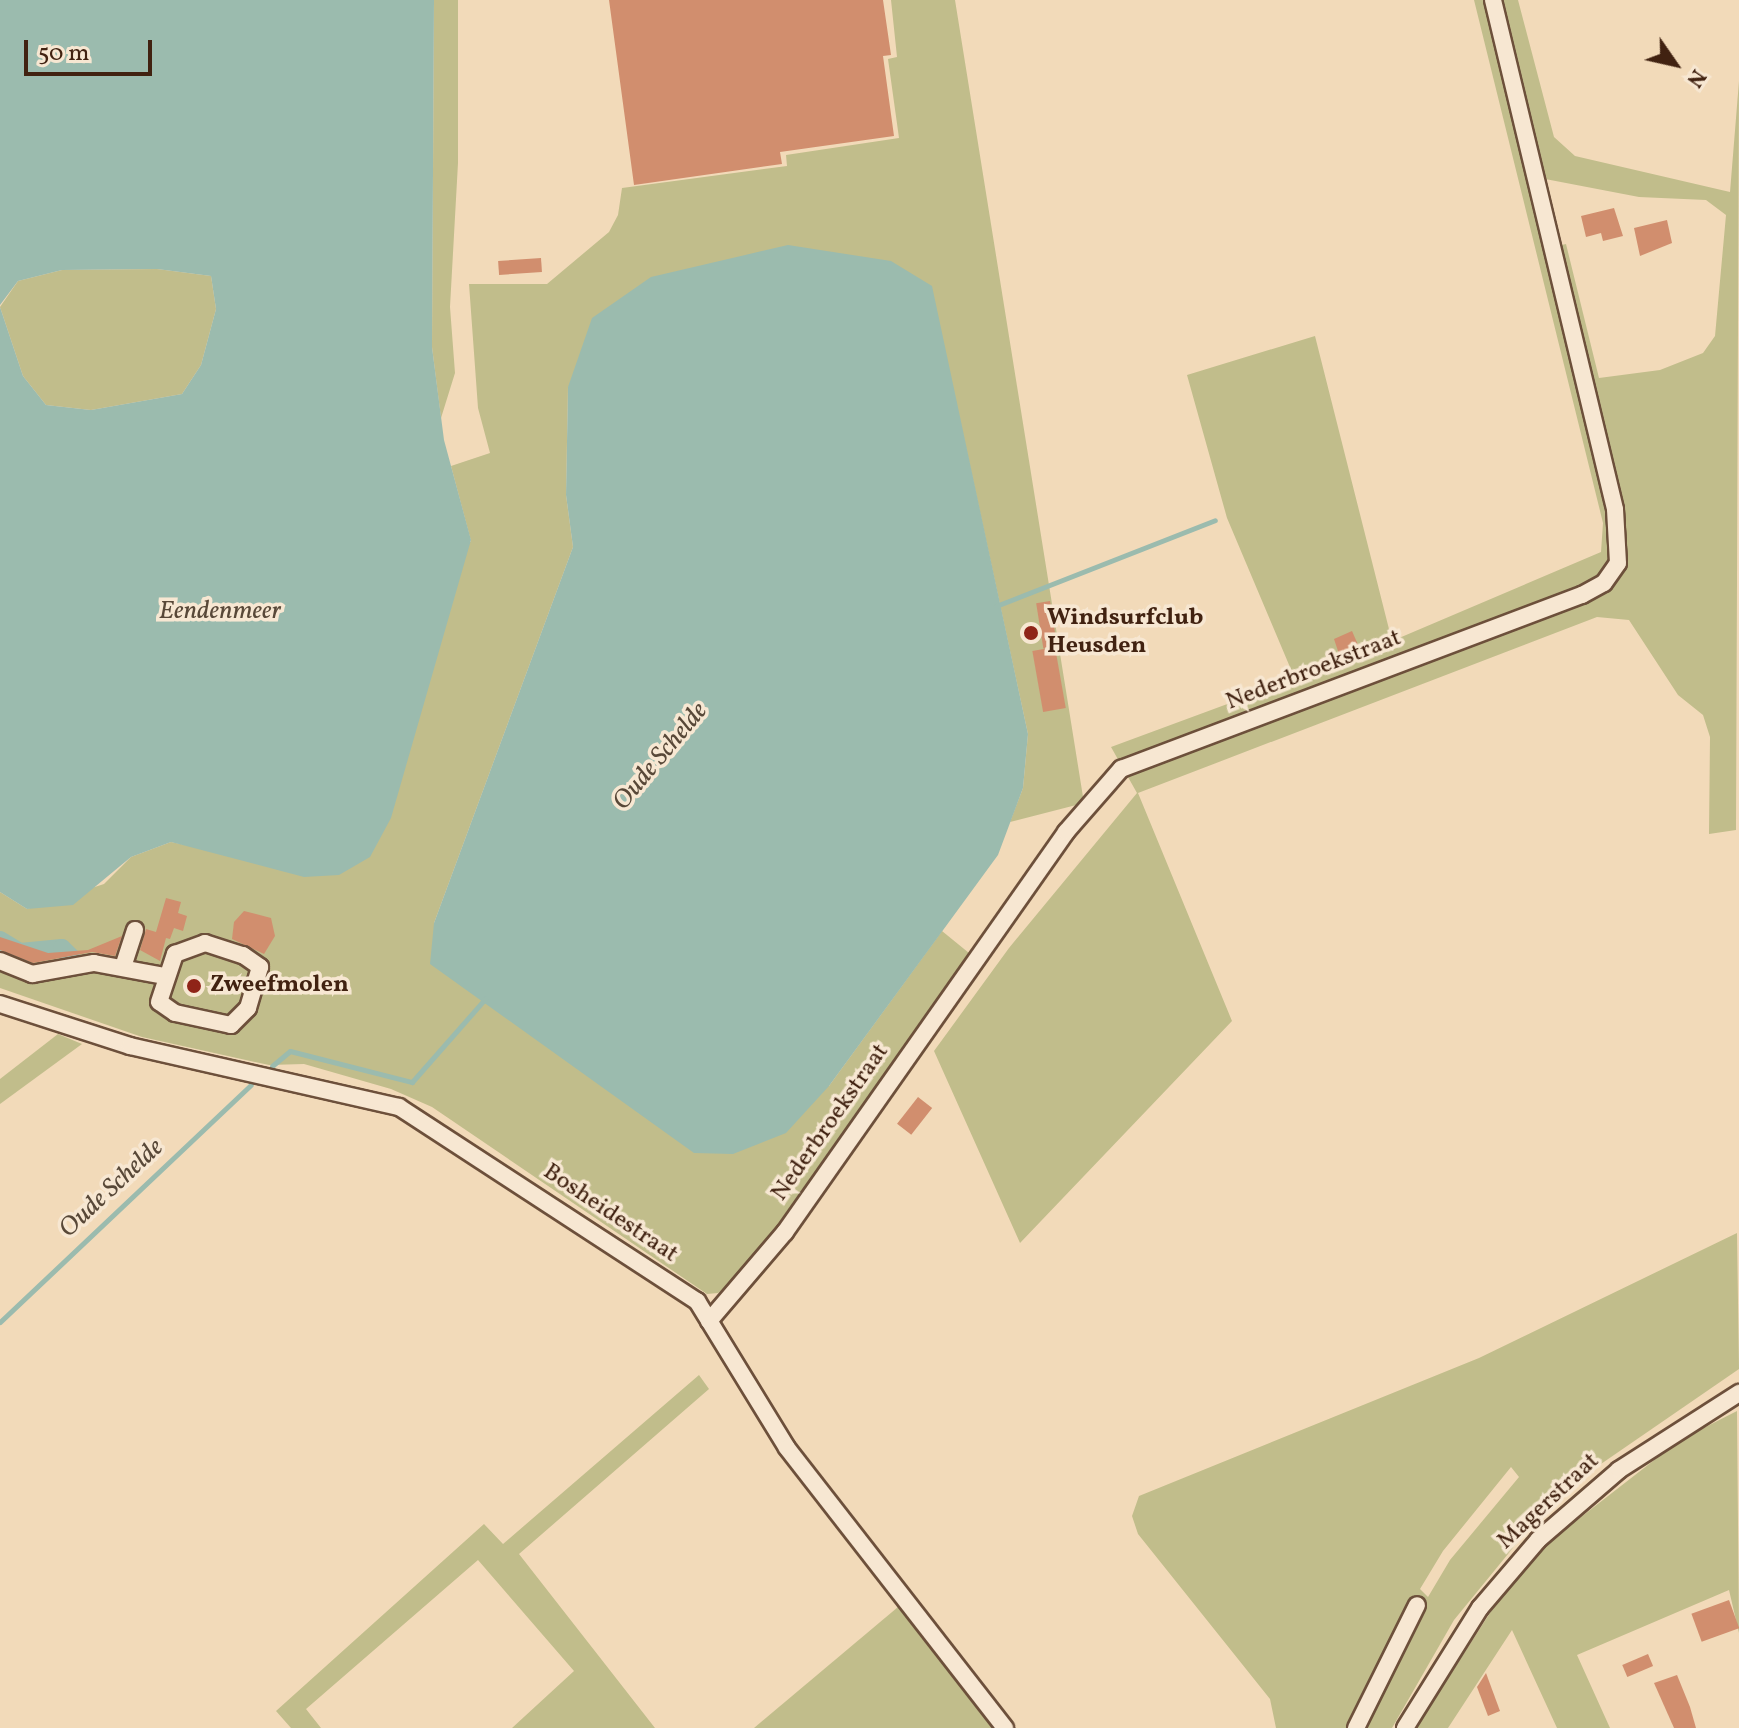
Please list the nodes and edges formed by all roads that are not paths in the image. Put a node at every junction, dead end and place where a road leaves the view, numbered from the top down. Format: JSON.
{"nodes":[{"id":1,"x":1493,"y":0,"type":"edge"},
{"id":2,"x":135,"y":930,"type":"dead end"},
{"id":3,"x":0,"y":961,"type":"edge"},
{"id":4,"x":123,"y":967,"type":"junction"},
{"id":5,"x":164,"y":976,"type":"junction"},
{"id":6,"x":0,"y":1004,"type":"edge"},
{"id":7,"x":709,"y":1321,"type":"junction"},
{"id":8,"x":1739,"y":1393,"type":"edge"},
{"id":9,"x":1417,"y":1605,"type":"dead end"},
{"id":10,"x":1005,"y":1728,"type":"edge"},
{"id":11,"x":1356,"y":1728,"type":"edge"},
{"id":12,"x":1405,"y":1728,"type":"edge"}],
"edges":[{"from":1,"to":7,"type":"street","name":"Nederbroekstraat"},
{"from":2,"to":4,"type":"street"},
{"from":3,"to":4,"type":"street"},
{"from":4,"to":5,"type":"street"},
{"from":5,"to":5,"type":"street"},
{"from":6,"to":7,"type":"street","name":"Bosheidestraat"},
{"from":7,"to":10,"type":"street","name":"Bosheidestraat"},
{"from":8,"to":12,"type":"street","name":"Magerstraat"},
{"from":9,"to":11,"type":"street"}]}
